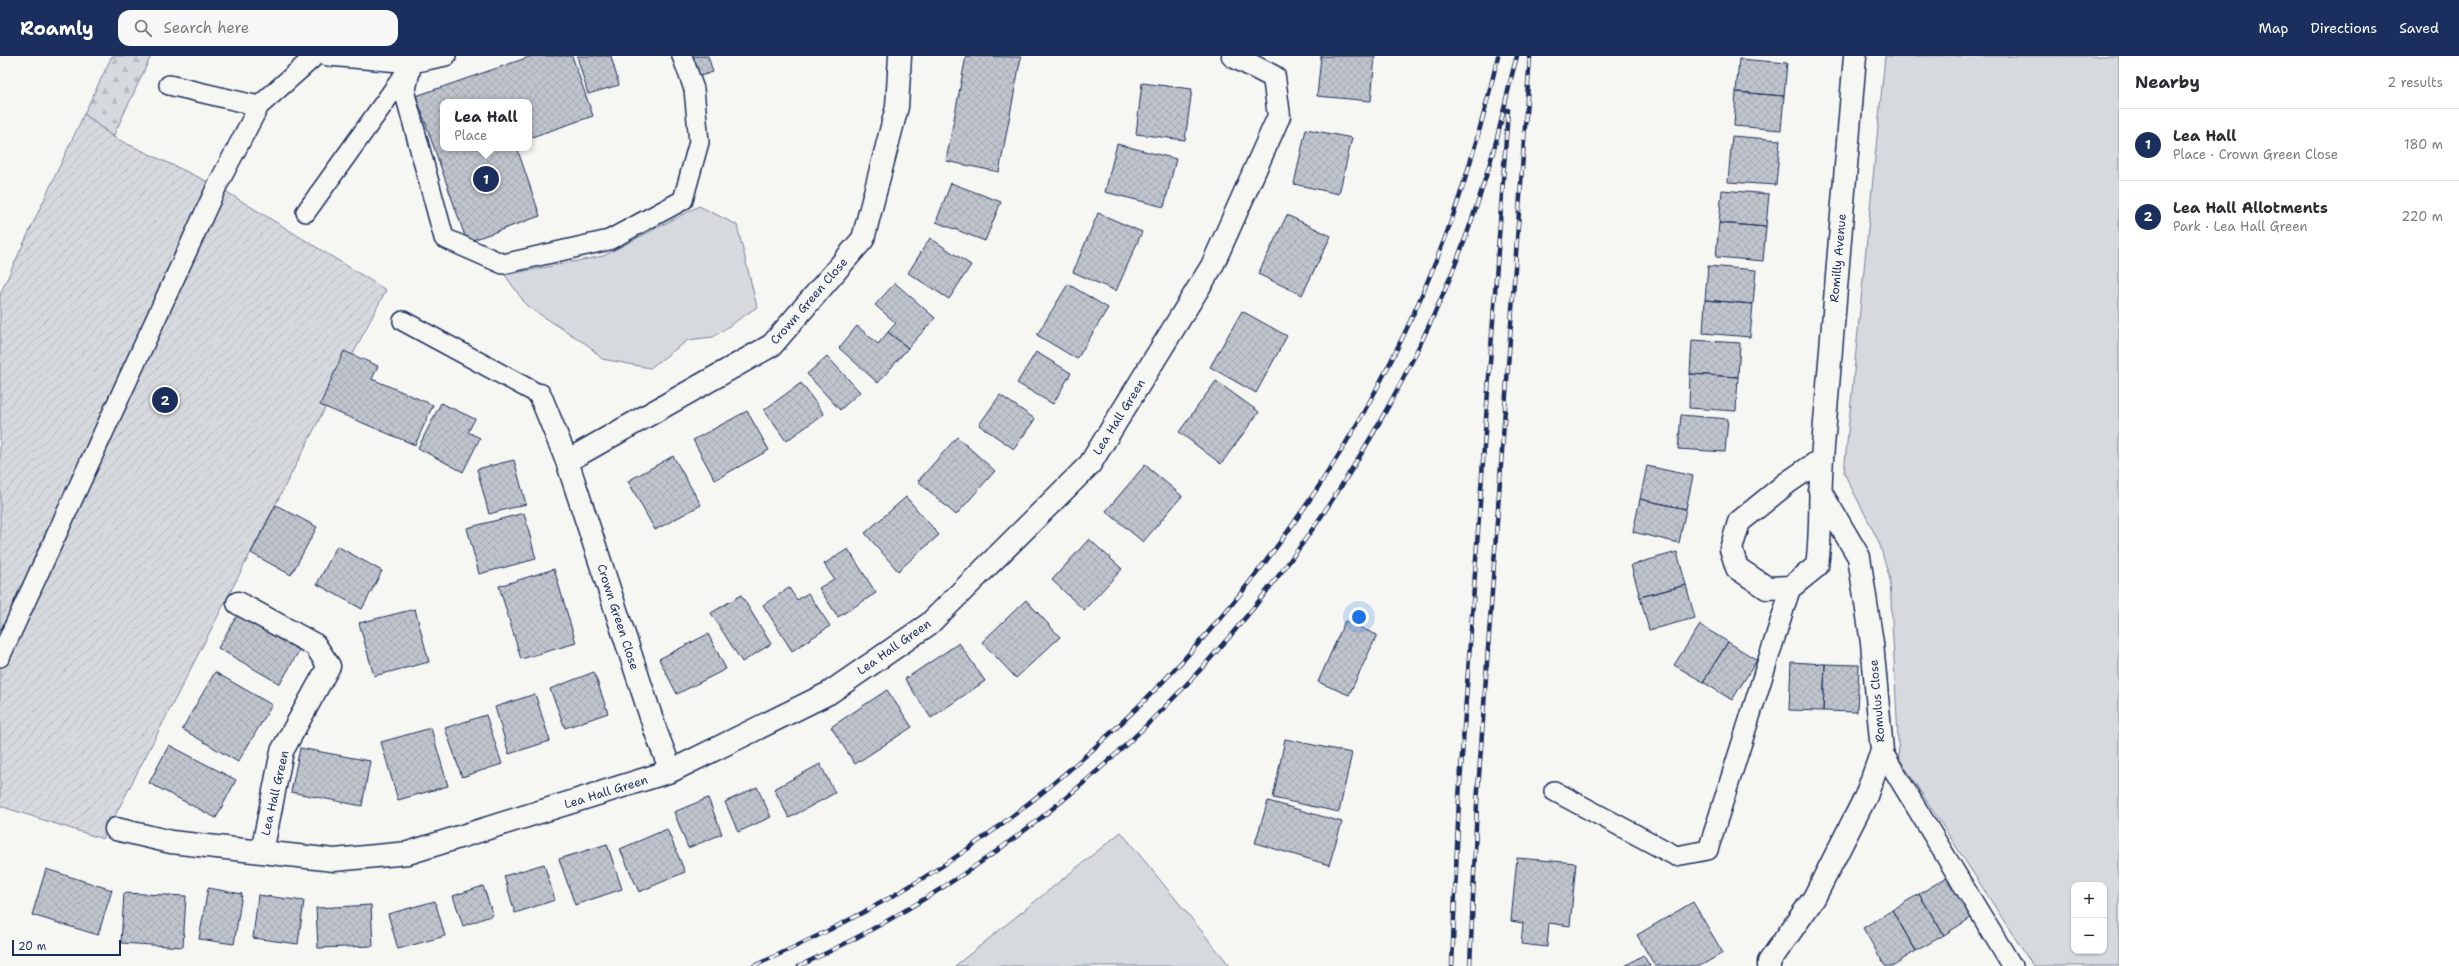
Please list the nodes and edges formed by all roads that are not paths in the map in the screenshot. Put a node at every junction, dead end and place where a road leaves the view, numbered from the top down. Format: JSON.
{"nodes":[{"id":1,"x":315,"y":56,"type":"edge"},
{"id":2,"x":328,"y":56,"type":"edge"},
{"id":3,"x":446,"y":56,"type":"edge"},
{"id":4,"x":682,"y":56,"type":"edge"},
{"id":5,"x":900,"y":56,"type":"edge"},
{"id":6,"x":1234,"y":56,"type":"edge"},
{"id":7,"x":1855,"y":56,"type":"edge"},
{"id":8,"x":412,"y":63,"type":"junction"},
{"id":9,"x":169,"y":85,"type":"dead end"},
{"id":10,"x":259,"y":106,"type":"junction"},
{"id":11,"x":306,"y":212,"type":"dead end"},
{"id":12,"x":403,"y":321,"type":"dead end"},
{"id":13,"x":540,"y":395,"type":"joint"},
{"id":14,"x":1822,"y":459,"type":"junction"},
{"id":15,"x":567,"y":461,"type":"junction"},
{"id":16,"x":1819,"y":490,"type":"junction"},
{"id":17,"x":1791,"y":587,"type":"junction"},
{"id":18,"x":238,"y":603,"type":"dead end"},
{"id":19,"x":0,"y":657,"type":"edge"},
{"id":20,"x":1882,"y":751,"type":"junction"},
{"id":21,"x":671,"y":771,"type":"junction"},
{"id":22,"x":1554,"y":791,"type":"dead end"},
{"id":23,"x":116,"y":829,"type":"dead end"},
{"id":24,"x":262,"y":852,"type":"junction"},
{"id":25,"x":1769,"y":966,"type":"edge"},
{"id":26,"x":2012,"y":966,"type":"edge"}],
"edges":[{"from":1,"to":10,"type":"lane"},
{"from":2,"to":8,"type":"lane"},
{"from":3,"to":8,"type":"lane"},
{"from":4,"to":8,"type":"lane"},
{"from":5,"to":15,"type":"street","name":"Crown Green Close"},
{"from":6,"to":21,"type":"street","name":"Lea Hall Green"},
{"from":7,"to":14,"type":"street","name":"Romilly Avenue"},
{"from":8,"to":11,"type":"lane"},
{"from":9,"to":10,"type":"lane"},
{"from":10,"to":19,"type":"lane"},
{"from":12,"to":13,"type":"lane"},
{"from":13,"to":15,"type":"street","name":"Crown Green Close"},
{"from":14,"to":16,"type":"street","name":"Romilly Avenue"},
{"from":14,"to":17,"type":"street"},
{"from":15,"to":21,"type":"street","name":"Crown Green Close"},
{"from":16,"to":17,"type":"street","name":"Romilly Avenue"},
{"from":16,"to":20,"type":"street","name":"Romulus Close"},
{"from":17,"to":22,"type":"lane"},
{"from":18,"to":24,"type":"street","name":"Lea Hall Green"},
{"from":20,"to":25,"type":"street","name":"Romulus Close"},
{"from":20,"to":26,"type":"lane"},
{"from":21,"to":24,"type":"street","name":"Lea Hall Green"},
{"from":23,"to":24,"type":"street","name":"Lea Hall Green"}]}
